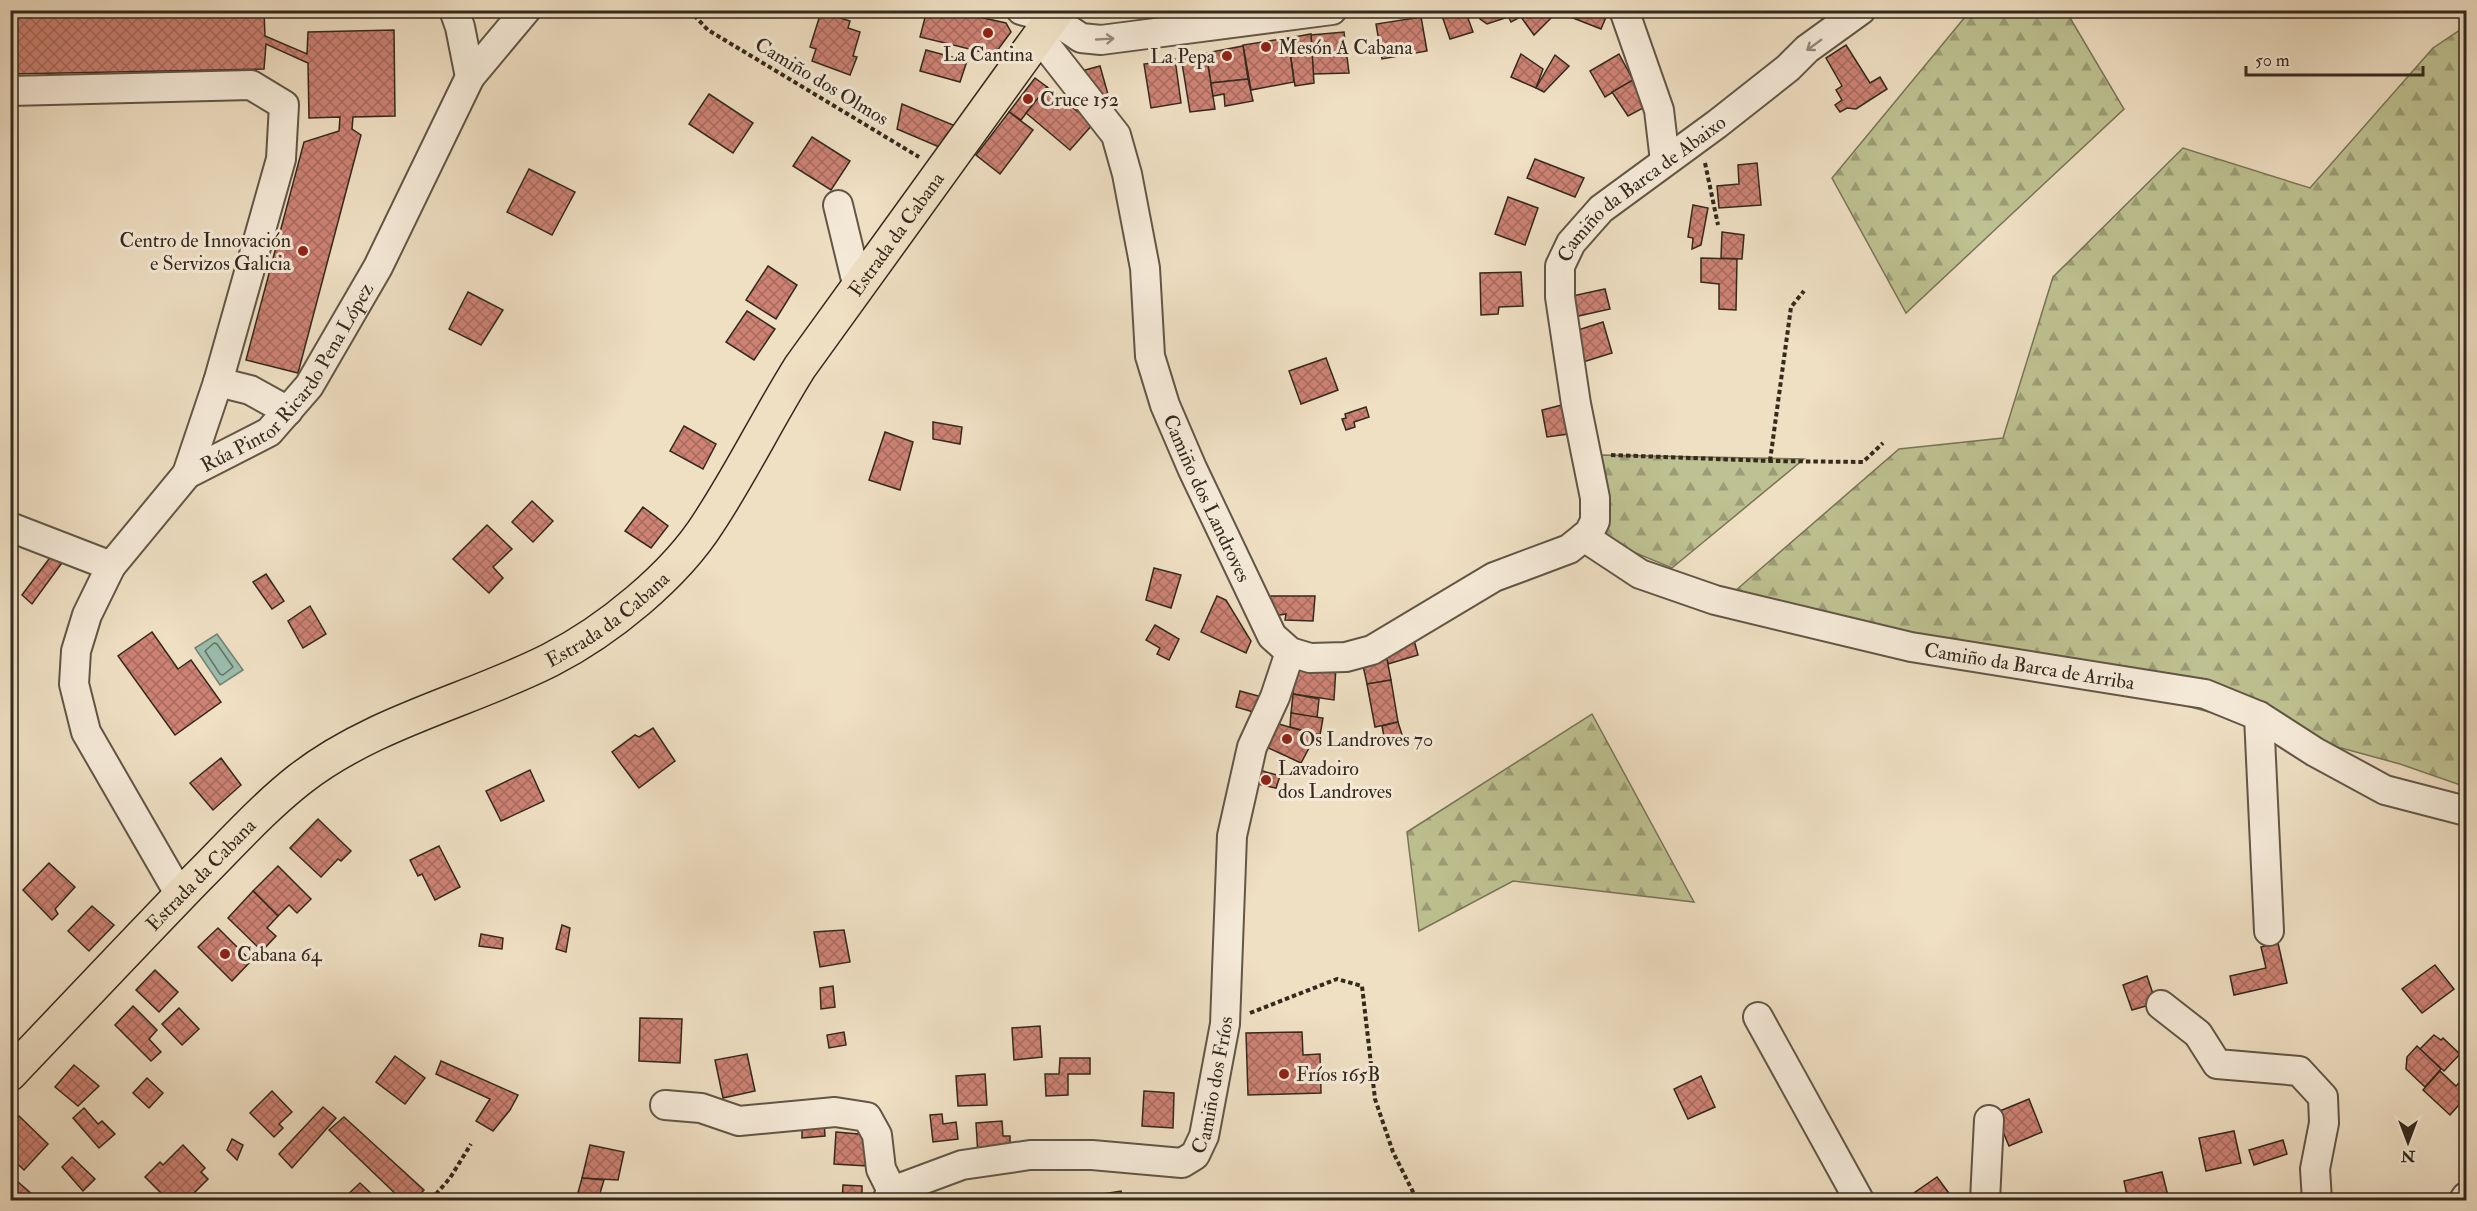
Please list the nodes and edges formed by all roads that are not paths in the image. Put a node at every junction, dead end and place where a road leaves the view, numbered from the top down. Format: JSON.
{"nodes":[{"id":1,"x":454,"y":10,"type":"edge"},
{"id":2,"x":526,"y":10,"type":"edge"},
{"id":3,"x":1021,"y":10,"type":"edge"},
{"id":4,"x":1332,"y":10,"type":"edge"},
{"id":5,"x":1624,"y":10,"type":"edge"},
{"id":6,"x":1861,"y":10,"type":"edge"},
{"id":7,"x":1050,"y":22,"type":"edge"},
{"id":8,"x":470,"y":76,"type":"junction"},
{"id":9,"x":10,"y":91,"type":"edge"},
{"id":10,"x":1665,"y":161,"type":"junction"},
{"id":11,"x":838,"y":205,"type":"dead end"},
{"id":12,"x":858,"y":288,"type":"junction"},
{"id":13,"x":218,"y":382,"type":"junction"},
{"id":14,"x":288,"y":411,"type":"junction"},
{"id":15,"x":187,"y":474,"type":"junction"},
{"id":16,"x":10,"y":527,"type":"edge"},
{"id":17,"x":1584,"y":537,"type":"junction"},
{"id":18,"x":111,"y":566,"type":"junction"},
{"id":19,"x":1290,"y":652,"type":"junction"},
{"id":20,"x":2259,"y":716,"type":"junction"},
{"id":21,"x":2466,"y":811,"type":"edge"},
{"id":22,"x":180,"y":895,"type":"junction"},
{"id":23,"x":2269,"y":931,"type":"dead end"},
{"id":24,"x":2161,"y":1005,"type":"dead end"},
{"id":25,"x":1758,"y":1017,"type":"dead end"},
{"id":26,"x":10,"y":1074,"type":"edge"},
{"id":27,"x":665,"y":1105,"type":"dead end"},
{"id":28,"x":1989,"y":1120,"type":"dead end"},
{"id":29,"x":890,"y":1196,"type":"edge"},
{"id":30,"x":1859,"y":1200,"type":"edge"},
{"id":31,"x":1985,"y":1200,"type":"edge"},
{"id":32,"x":2317,"y":1200,"type":"edge"}],
"edges":[{"from":1,"to":8,"type":"street"},
{"from":2,"to":8,"type":"street","name":"Rúa Pintor Ricardo Pena López"},
{"from":3,"to":7,"type":"street"},
{"from":7,"to":4,"type":"street","one_way":true},
{"from":5,"to":10,"type":"street"},
{"from":6,"to":10,"type":"street","name":"Camiño da Barca de Abaixo","one_way":true},
{"from":7,"to":12,"type":"main road","name":"Estrada da Cabana"},
{"from":7,"to":19,"type":"street","name":"Camiño dos Landroves"},
{"from":8,"to":14,"type":"street","name":"Rúa Pintor Ricardo Pena López"},
{"from":9,"to":13,"type":"street"},
{"from":10,"to":17,"type":"street","name":"Camiño da Barca de Abaixo"},
{"from":11,"to":12,"type":"street"},
{"from":12,"to":22,"type":"main road","name":"Estrada da Cabana"},
{"from":13,"to":14,"type":"street"},
{"from":13,"to":15,"type":"street"},
{"from":14,"to":15,"type":"street","name":"Rúa Pintor Ricardo Pena López"},
{"from":15,"to":18,"type":"street","name":"Rúa Pintor Ricardo Pena López"},
{"from":16,"to":18,"type":"street"},
{"from":17,"to":19,"type":"street"},
{"from":17,"to":20,"type":"street","name":"Camiño da Barca de Arriba"},
{"from":18,"to":22,"type":"street","name":"Rúa Pintor Ricardo Pena López"},
{"from":19,"to":29,"type":"street","name":"Camiño dos Fríos"},
{"from":20,"to":21,"type":"street","name":"Camiño da Barca de Arriba"},
{"from":20,"to":23,"type":"street"},
{"from":22,"to":26,"type":"main road","name":"Estrada da Cabana"},
{"from":24,"to":32,"type":"street"},
{"from":25,"to":30,"type":"street"},
{"from":27,"to":29,"type":"street"},
{"from":28,"to":31,"type":"street"}]}
